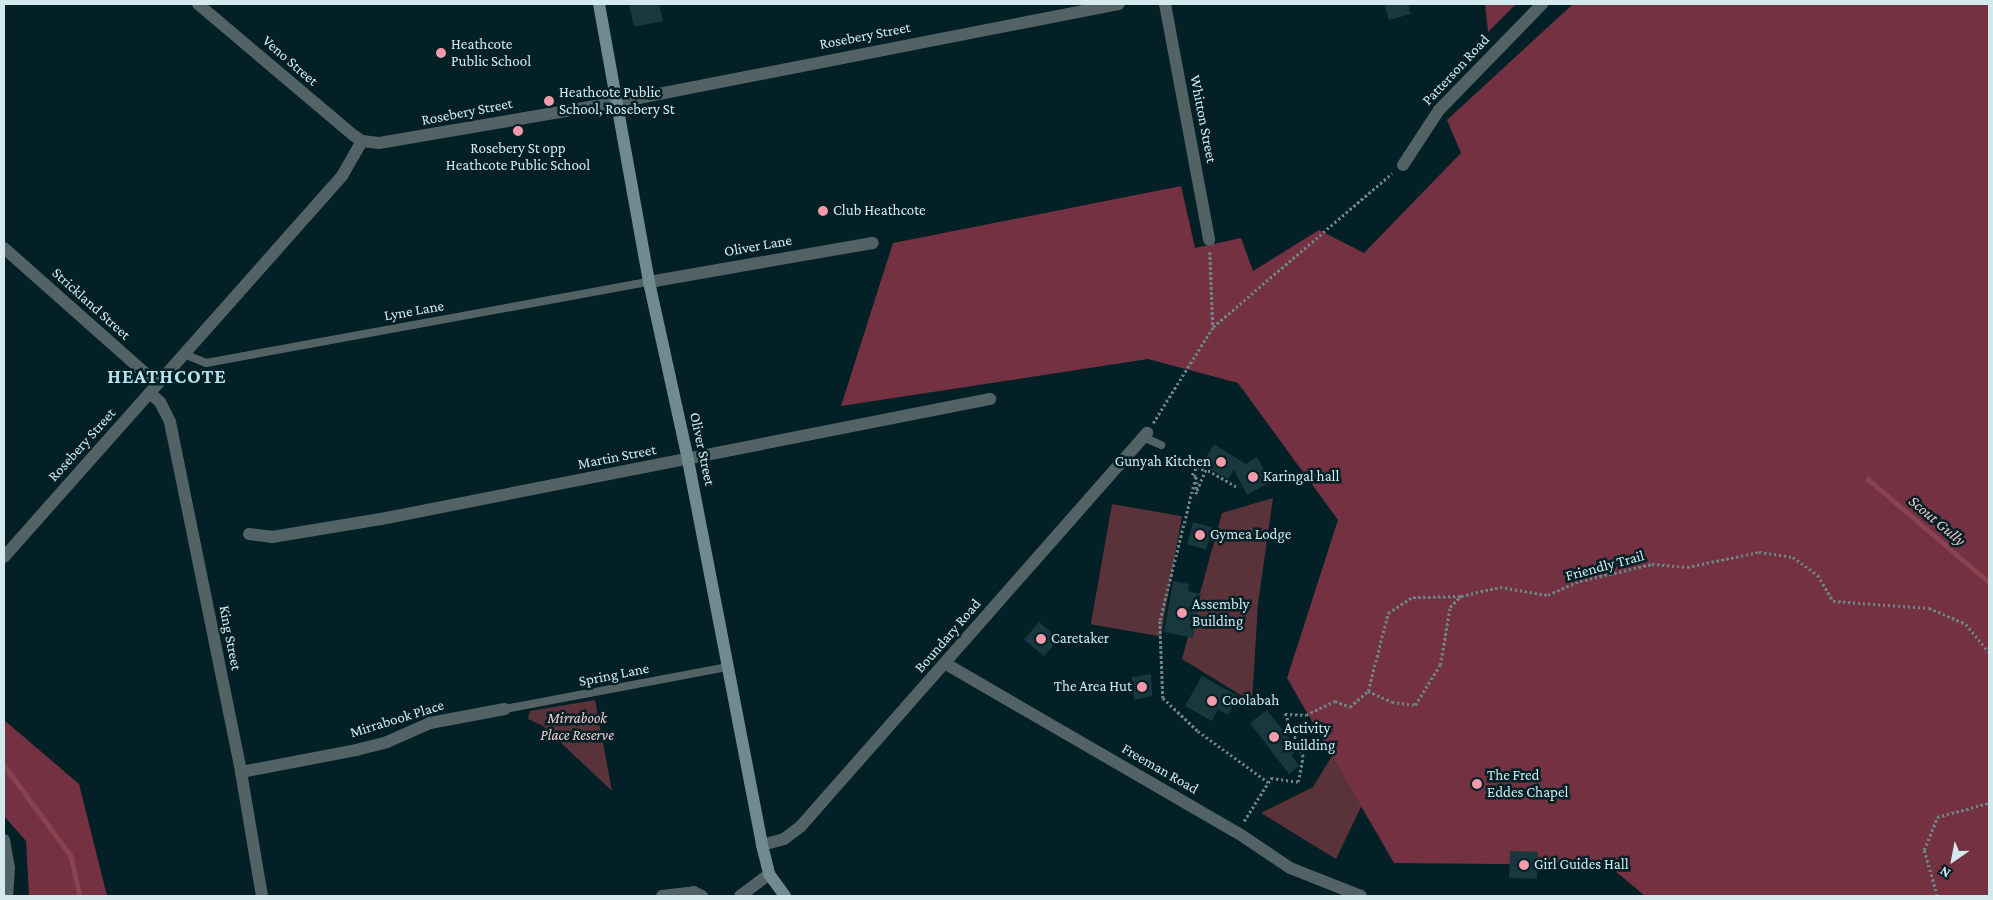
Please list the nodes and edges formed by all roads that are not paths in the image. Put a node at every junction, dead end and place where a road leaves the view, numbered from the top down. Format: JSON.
{"nodes":[{"id":1,"x":198,"y":4,"type":"edge"},
{"id":2,"x":599,"y":4,"type":"edge"},
{"id":3,"x":1118,"y":4,"type":"edge"},
{"id":4,"x":1165,"y":4,"type":"edge"},
{"id":5,"x":1542,"y":4,"type":"edge"},
{"id":6,"x":618,"y":102,"type":"junction"},
{"id":7,"x":362,"y":141,"type":"junction"},
{"id":8,"x":1403,"y":165,"type":"road end"},
{"id":9,"x":1209,"y":240,"type":"road end"},
{"id":10,"x":873,"y":243,"type":"dead end"},
{"id":11,"x":4,"y":248,"type":"edge"},
{"id":12,"x":649,"y":282,"type":"junction"},
{"id":13,"x":184,"y":354,"type":"junction"},
{"id":14,"x":154,"y":388,"type":"junction"},
{"id":15,"x":990,"y":399,"type":"dead end"},
{"id":16,"x":1145,"y":435,"type":"joint"},
{"id":17,"x":1161,"y":444,"type":"dead end"},
{"id":18,"x":688,"y":460,"type":"junction"},
{"id":19,"x":249,"y":534,"type":"dead end"},
{"id":20,"x":4,"y":557,"type":"edge"},
{"id":21,"x":946,"y":664,"type":"junction"},
{"id":22,"x":728,"y":667,"type":"junction"},
{"id":23,"x":505,"y":709,"type":"joint"},
{"id":24,"x":240,"y":772,"type":"junction"},
{"id":25,"x":4,"y":840,"type":"edge"},
{"id":26,"x":762,"y":845,"type":"junction"},
{"id":27,"x":769,"y":874,"type":"junction"},
{"id":28,"x":7,"y":896,"type":"edge"},
{"id":29,"x":262,"y":896,"type":"edge"},
{"id":30,"x":662,"y":896,"type":"edge"},
{"id":31,"x":702,"y":896,"type":"edge"},
{"id":32,"x":740,"y":896,"type":"edge"},
{"id":33,"x":785,"y":896,"type":"edge"},
{"id":34,"x":1361,"y":896,"type":"edge"}],
"edges":[{"from":1,"to":7,"type":"street","name":"Veno Street"},
{"from":2,"to":6,"type":"street","name":"Oliver Street"},
{"from":3,"to":6,"type":"street","name":"Rosebery Street"},
{"from":4,"to":9,"type":"street","name":"Whitton Street"},
{"from":5,"to":8,"type":"street","name":"Patterson Road"},
{"from":6,"to":7,"type":"street","name":"Rosebery Street"},
{"from":6,"to":12,"type":"street","name":"Oliver Street"},
{"from":7,"to":13,"type":"street","name":"Rosebery Street"},
{"from":10,"to":12,"type":"street","name":"Oliver Lane"},
{"from":11,"to":14,"type":"street","name":"Strickland Street"},
{"from":12,"to":13,"type":"lane","name":"Lyne Lane"},
{"from":12,"to":18,"type":"street","name":"Oliver Street"},
{"from":13,"to":14,"type":"street","name":"Rosebery Street"},
{"from":14,"to":20,"type":"street","name":"Rosebery Street"},
{"from":14,"to":24,"type":"street","name":"King Street"},
{"from":15,"to":18,"type":"street","name":"Martin Street"},
{"from":16,"to":17,"type":"lane"},
{"from":16,"to":21,"type":"street","name":"Boundary Road"},
{"from":18,"to":19,"type":"street","name":"Martin Street"},
{"from":18,"to":22,"type":"street","name":"Oliver Street"},
{"from":21,"to":26,"type":"street","name":"Boundary Road"},
{"from":21,"to":34,"type":"street","name":"Freeman Road"},
{"from":22,"to":23,"type":"lane","name":"Spring Lane"},
{"from":22,"to":26,"type":"street","name":"Oliver Street"},
{"from":23,"to":24,"type":"street","name":"Mirrabook Place"},
{"from":24,"to":29,"type":"street","name":"King Street"},
{"from":25,"to":28,"type":"street"},
{"from":26,"to":27,"type":"street","name":"Oliver Street"},
{"from":27,"to":32,"type":"street"},
{"from":27,"to":33,"type":"street","name":"Oliver Street"},
{"from":30,"to":31,"type":"street"}]}
